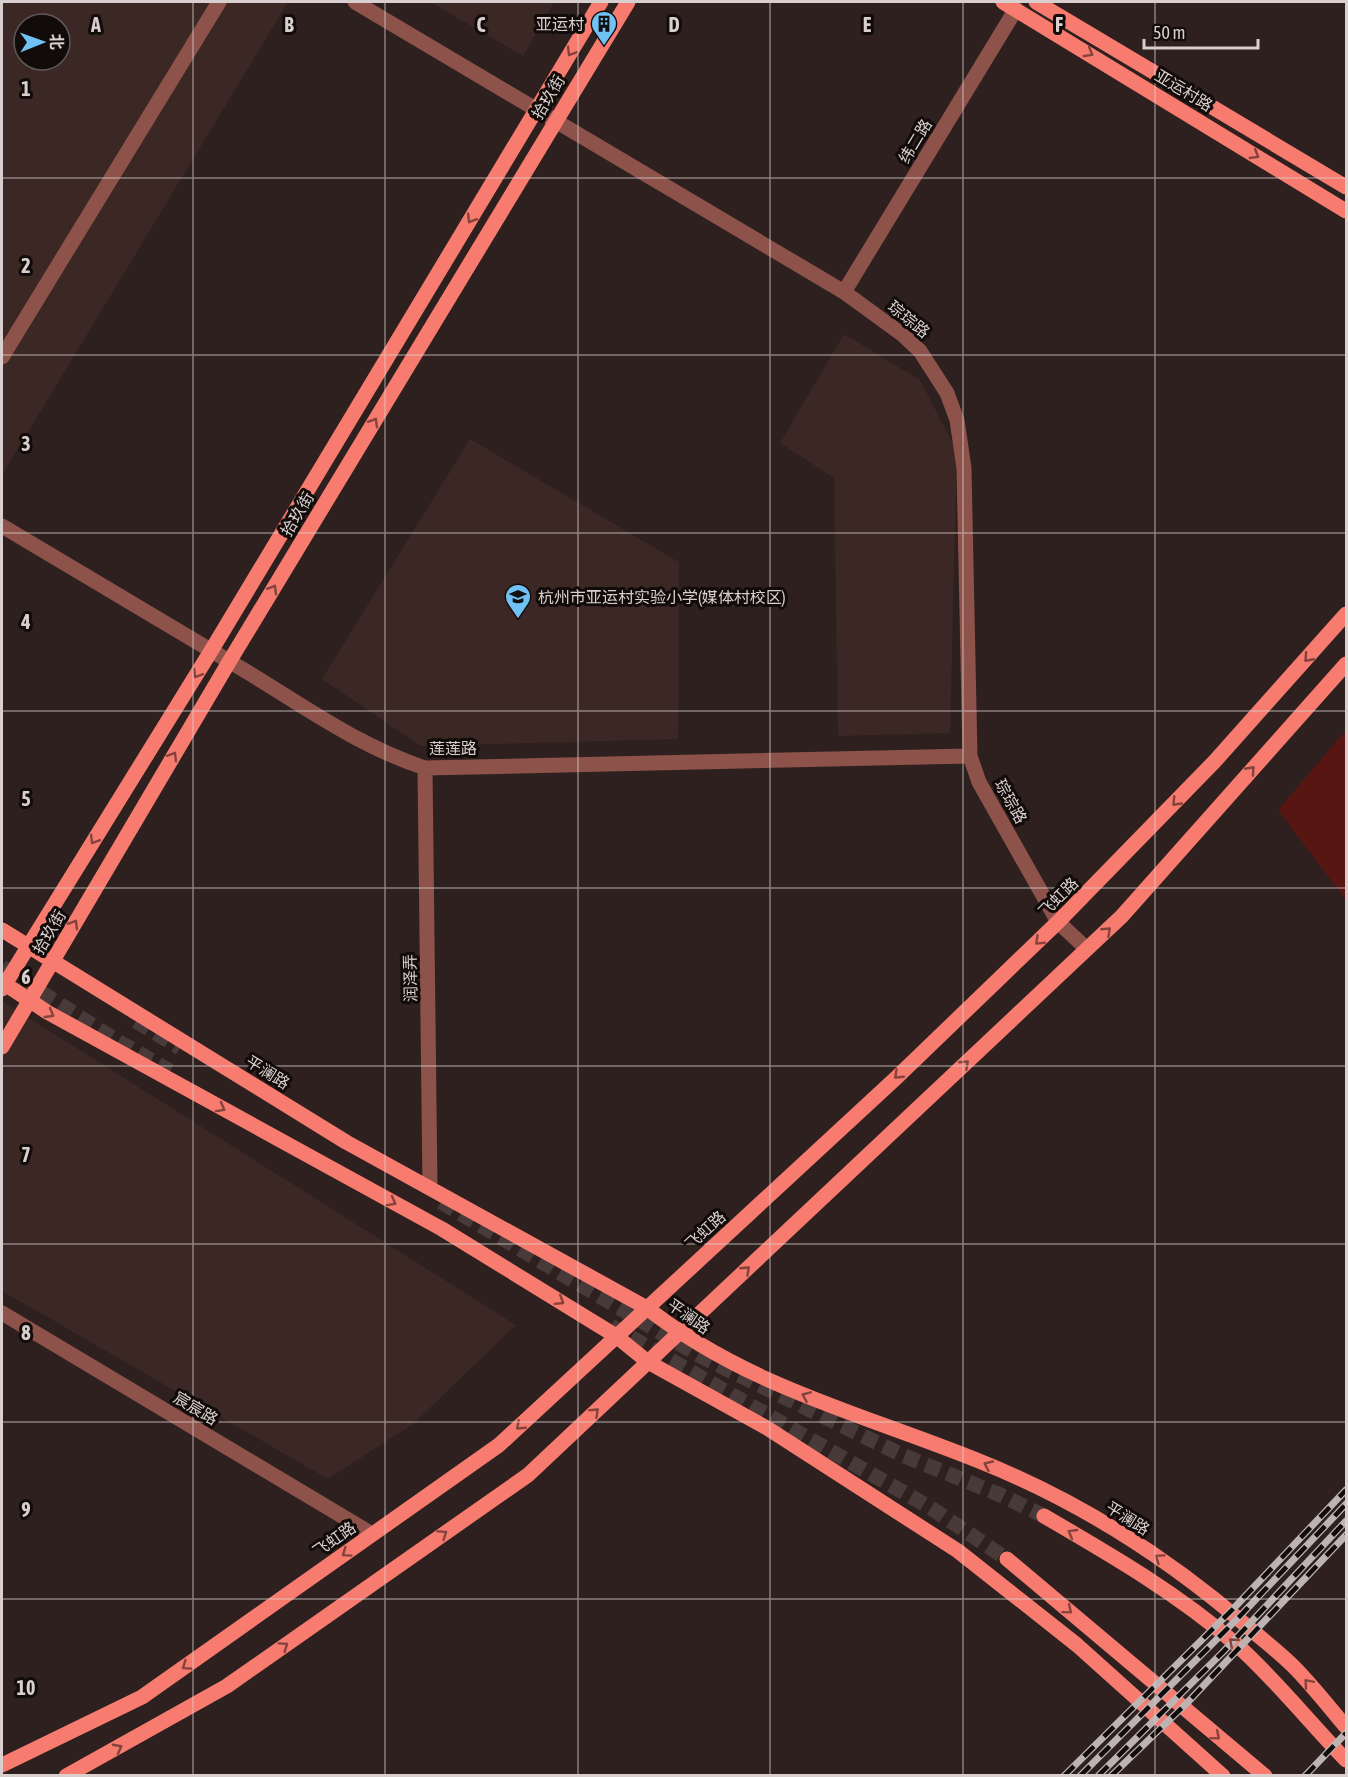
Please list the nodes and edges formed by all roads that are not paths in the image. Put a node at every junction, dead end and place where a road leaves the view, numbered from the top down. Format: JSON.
{"nodes":[{"id":1,"x":219,"y":2,"type":"edge"},
{"id":2,"x":355,"y":2,"type":"edge"},
{"id":3,"x":601,"y":2,"type":"edge"},
{"id":4,"x":628,"y":2,"type":"edge"},
{"id":5,"x":1036,"y":2,"type":"edge"},
{"id":6,"x":1010,"y":5,"type":"edge"},
{"id":7,"x":537,"y":108,"type":"junction"},
{"id":8,"x":556,"y":119,"type":"junction"},
{"id":9,"x":1347,"y":187,"type":"edge"},
{"id":10,"x":1347,"y":211,"type":"edge"},
{"id":11,"x":844,"y":292,"type":"junction"},
{"id":12,"x":2,"y":357,"type":"edge"},
{"id":13,"x":2,"y":526,"type":"edge"},
{"id":14,"x":1347,"y":614,"type":"edge"},
{"id":15,"x":211,"y":651,"type":"junction"},
{"id":16,"x":229,"y":662,"type":"junction"},
{"id":17,"x":1347,"y":664,"type":"edge"},
{"id":18,"x":970,"y":756,"type":"junction"},
{"id":19,"x":425,"y":768,"type":"junction"},
{"id":20,"x":1058,"y":922,"type":"junction"},
{"id":21,"x":2,"y":930,"type":"edge"},
{"id":22,"x":28,"y":947,"type":"junction"},
{"id":23,"x":1087,"y":949,"type":"junction"},
{"id":24,"x":52,"y":961,"type":"junction"},
{"id":25,"x":3,"y":985,"type":"edge"},
{"id":26,"x":29,"y":1000,"type":"junction"},
{"id":27,"x":2,"y":1047,"type":"edge"},
{"id":28,"x":430,"y":1188,"type":"junction"},
{"id":29,"x":647,"y":1308,"type":"junction"},
{"id":30,"x":2,"y":1313,"type":"edge"},
{"id":31,"x":679,"y":1333,"type":"junction"},
{"id":32,"x":616,"y":1336,"type":"junction"},
{"id":33,"x":648,"y":1362,"type":"junction"},
{"id":34,"x":1044,"y":1516,"type":"tunnel mouth"},
{"id":35,"x":372,"y":1534,"type":"junction"},
{"id":36,"x":1007,"y":1559,"type":"tunnel mouth"},
{"id":37,"x":1347,"y":1727,"type":"edge"},
{"id":38,"x":1347,"y":1760,"type":"edge"},
{"id":39,"x":2,"y":1765,"type":"edge"},
{"id":40,"x":66,"y":1776,"type":"edge"},
{"id":41,"x":1223,"y":1776,"type":"edge"},
{"id":42,"x":1265,"y":1776,"type":"edge"}],
"edges":[{"from":1,"to":12,"type":"street"},
{"from":2,"to":7,"type":"street","name":"琮琮路"},
{"from":3,"to":7,"type":"main road","name":"拾玖街","one_way":true},
{"from":4,"to":8,"type":"main road","name":"拾玖街"},
{"from":5,"to":9,"type":"main road","name":"亚运村路"},
{"from":6,"to":10,"type":"main road","name":"亚运村路","one_way":true},
{"from":6,"to":11,"type":"street","name":"纬二路"},
{"from":7,"to":8,"type":"street","name":"琮琮路"},
{"from":7,"to":15,"type":"main road","name":"拾玖街","one_way":true},
{"from":8,"to":11,"type":"street","name":"琮琮路"},
{"from":16,"to":8,"type":"main road","name":"拾玖街","one_way":true},
{"from":11,"to":18,"type":"street","name":"琮琮路"},
{"from":13,"to":15,"type":"street","name":"莲莲路"},
{"from":14,"to":20,"type":"main road","name":"飞虹路","one_way":true},
{"from":15,"to":16,"type":"street","name":"莲莲路"},
{"from":15,"to":22,"type":"main road","name":"拾玖街","one_way":true},
{"from":16,"to":19,"type":"street","name":"莲莲路"},
{"from":24,"to":16,"type":"main road","name":"拾玖街","one_way":true},
{"from":23,"to":17,"type":"main road","one_way":true},
{"from":18,"to":19,"type":"street","name":"莲莲路"},
{"from":18,"to":20,"type":"street","name":"琮琮路"},
{"from":19,"to":28,"type":"street","name":"润泽弄"},
{"from":20,"to":23,"type":"street","name":"琮琮路"},
{"from":20,"to":29,"type":"main road","name":"飞虹路","one_way":true},
{"from":21,"to":22,"type":"main road","name":"平澜路"},
{"from":22,"to":24,"type":"main road","name":"平澜路"},
{"from":22,"to":25,"type":"main road","name":"拾玖街"},
{"from":31,"to":23,"type":"main road","one_way":true},
{"from":24,"to":26,"type":"main road","name":"拾玖街"},
{"from":24,"to":28,"type":"main road","name":"平澜路"},
{"from":25,"to":26,"type":"main road"},
{"from":26,"to":27,"type":"main road","name":"拾玖街"},
{"from":26,"to":32,"type":"main road","one_way":true},
{"from":28,"to":29,"type":"main road","name":"平澜路"},
{"from":29,"to":31,"type":"main road","name":"平澜路"},
{"from":29,"to":32,"type":"main road","name":"飞虹路"},
{"from":30,"to":35,"type":"street","name":"宸宸路"},
{"from":31,"to":33,"type":"main road"},
{"from":37,"to":31,"type":"main road","name":"平澜路","one_way":true},
{"from":32,"to":33,"type":"main road"},
{"from":32,"to":35,"type":"main road","name":"飞虹路","one_way":true},
{"from":40,"to":33,"type":"main road","one_way":true},
{"from":33,"to":41,"type":"main road"},
{"from":38,"to":34,"type":"main road","one_way":true},
{"from":35,"to":39,"type":"main road","name":"飞虹路","one_way":true},
{"from":36,"to":42,"type":"main road","one_way":true}]}
